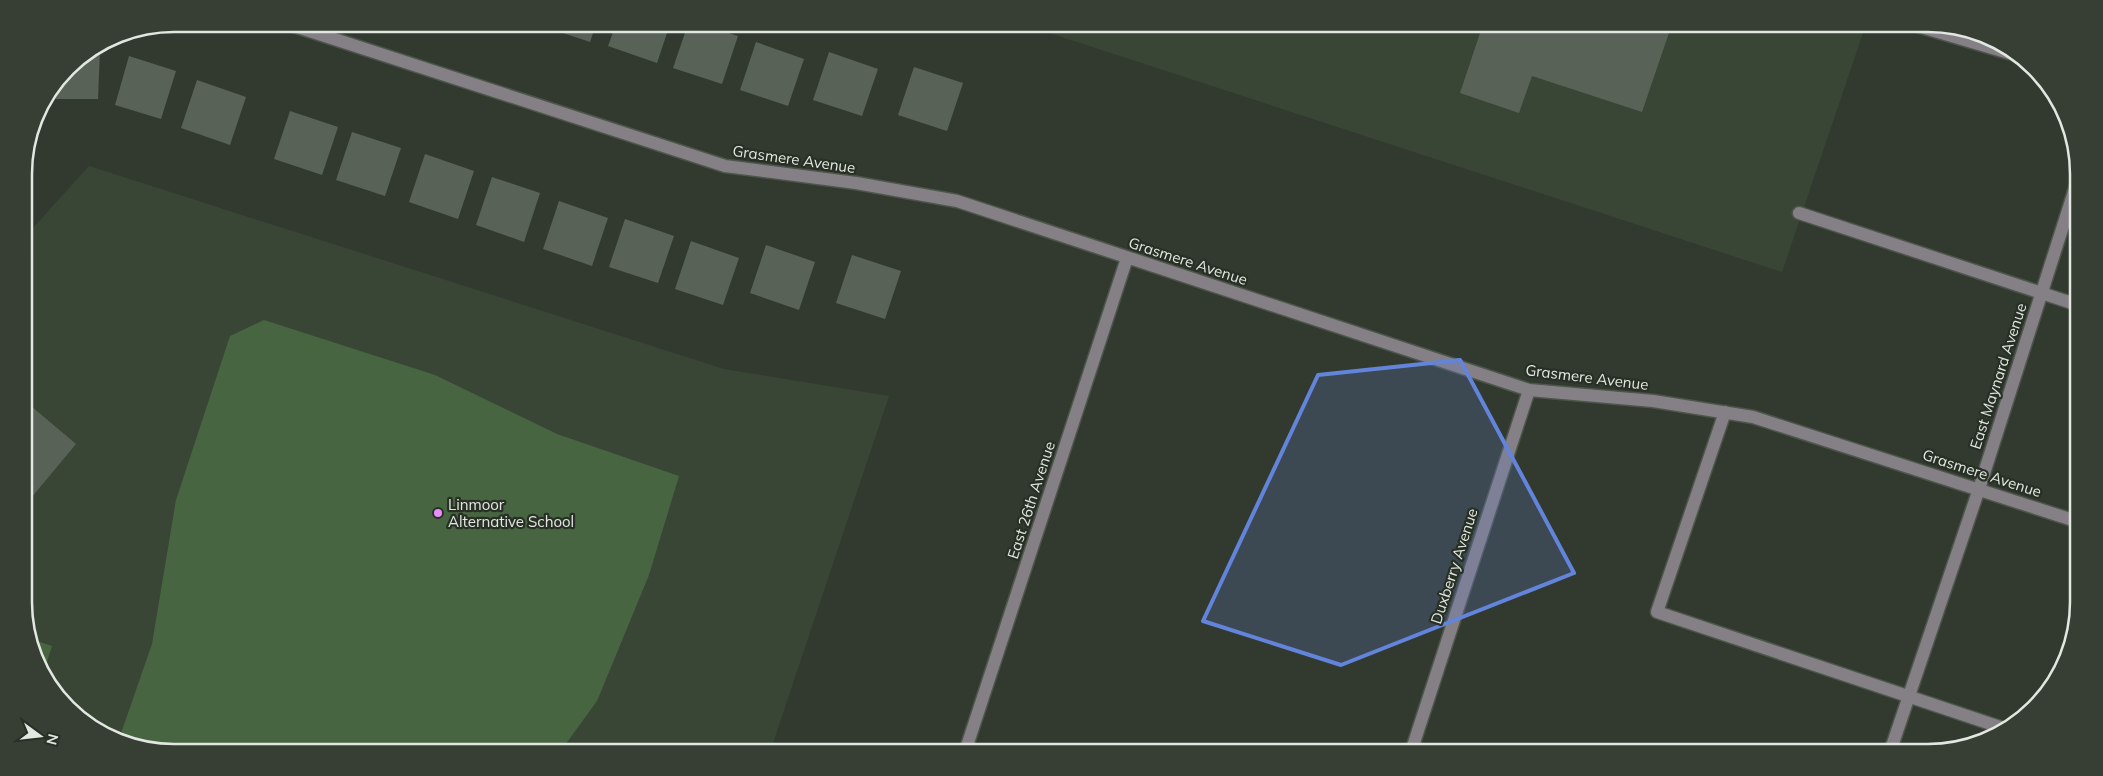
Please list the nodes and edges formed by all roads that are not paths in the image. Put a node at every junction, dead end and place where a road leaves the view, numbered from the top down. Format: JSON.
{"nodes":[{"id":1,"x":313,"y":32,"type":"edge"},
{"id":2,"x":1944,"y":34,"type":"edge"},
{"id":3,"x":1994,"y":48,"type":"edge"},
{"id":4,"x":2070,"y":204,"type":"edge"},
{"id":5,"x":1800,"y":213,"type":"dead end"},
{"id":6,"x":1127,"y":258,"type":"junction"},
{"id":7,"x":2041,"y":293,"type":"junction"},
{"id":8,"x":2070,"y":302,"type":"edge"},
{"id":9,"x":1529,"y":390,"type":"junction"},
{"id":10,"x":1725,"y":412,"type":"junction"},
{"id":11,"x":1979,"y":489,"type":"junction"},
{"id":12,"x":2070,"y":519,"type":"edge"},
{"id":13,"x":1908,"y":698,"type":"junction"},
{"id":14,"x":1996,"y":726,"type":"edge"},
{"id":15,"x":1413,"y":743,"type":"edge"},
{"id":16,"x":1893,"y":743,"type":"edge"},
{"id":17,"x":968,"y":744,"type":"edge"}],
"edges":[{"from":1,"to":6,"type":"street","name":"Grasmere Avenue"},
{"from":2,"to":3,"type":"street"},
{"from":4,"to":7,"type":"street","name":"East Maynard Avenue"},
{"from":5,"to":7,"type":"street"},
{"from":6,"to":9,"type":"street","name":"Grasmere Avenue"},
{"from":6,"to":17,"type":"street","name":"East 26th Avenue"},
{"from":7,"to":8,"type":"street"},
{"from":7,"to":11,"type":"street","name":"East Maynard Avenue"},
{"from":9,"to":10,"type":"street","name":"Grasmere Avenue"},
{"from":9,"to":15,"type":"street","name":"Duxberry Avenue"},
{"from":10,"to":11,"type":"street","name":"Grasmere Avenue"},
{"from":10,"to":13,"type":"street"},
{"from":11,"to":12,"type":"street","name":"Grasmere Avenue"},
{"from":11,"to":13,"type":"street","name":"East Maynard Avenue"},
{"from":13,"to":14,"type":"street"},
{"from":13,"to":16,"type":"street","name":"East Maynard Avenue"}]}
